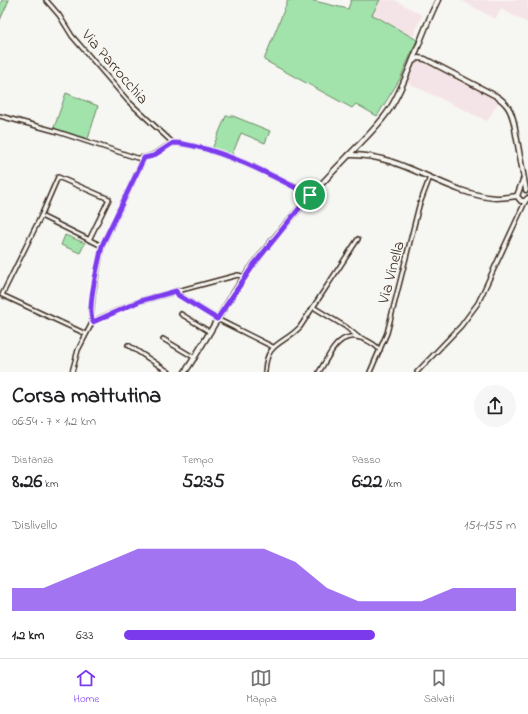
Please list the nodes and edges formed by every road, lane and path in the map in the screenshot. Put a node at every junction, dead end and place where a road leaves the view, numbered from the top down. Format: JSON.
{"nodes":[{"id":1,"x":46,"y":0,"type":"edge"},
{"id":2,"x":438,"y":0,"type":"edge"},
{"id":3,"x":418,"y":53,"type":"junction"},
{"id":4,"x":418,"y":58,"type":"junction"},
{"id":5,"x":425,"y":59,"type":"junction"},
{"id":6,"x":413,"y":61,"type":"junction"},
{"id":7,"x":0,"y":116,"type":"edge"},
{"id":8,"x":173,"y":143,"type":"junction"},
{"id":9,"x":348,"y":155,"type":"junction"},
{"id":10,"x":144,"y":158,"type":"junction"},
{"id":11,"x":430,"y":177,"type":"junction"},
{"id":12,"x":523,"y":179,"type":"junction"},
{"id":13,"x":518,"y":191,"type":"junction"},
{"id":14,"x":527,"y":191,"type":"edge"},
{"id":15,"x":310,"y":195,"type":"junction"},
{"id":16,"x":518,"y":198,"type":"junction"},
{"id":17,"x":527,"y":199,"type":"edge"},
{"id":18,"x":520,"y":211,"type":"junction"},
{"id":19,"x":41,"y":216,"type":"junction"},
{"id":20,"x":358,"y":239,"type":"dead end"},
{"id":21,"x":89,"y":240,"type":"junction"},
{"id":22,"x":102,"y":246,"type":"junction"},
{"id":23,"x":244,"y":277,"type":"junction"},
{"id":24,"x":176,"y":291,"type":"junction"},
{"id":25,"x":313,"y":307,"type":"junction"},
{"id":26,"x":181,"y":314,"type":"dead end"},
{"id":27,"x":217,"y":319,"type":"junction"},
{"id":28,"x":93,"y":322,"type":"junction"},
{"id":29,"x":210,"y":332,"type":"junction"},
{"id":30,"x":86,"y":334,"type":"junction"},
{"id":31,"x":359,"y":337,"type":"junction"},
{"id":32,"x":163,"y":339,"type":"dead end"},
{"id":33,"x":373,"y":344,"type":"junction"},
{"id":34,"x":383,"y":344,"type":"junction"},
{"id":35,"x":128,"y":345,"type":"dead end"},
{"id":36,"x":274,"y":347,"type":"junction"},
{"id":37,"x":380,"y":350,"type":"junction"},
{"id":38,"x":194,"y":358,"type":"junction"},
{"id":39,"x":72,"y":372,"type":"edge"},
{"id":40,"x":169,"y":372,"type":"edge"},
{"id":41,"x":185,"y":372,"type":"edge"},
{"id":42,"x":265,"y":372,"type":"edge"},
{"id":43,"x":319,"y":372,"type":"edge"},
{"id":44,"x":370,"y":372,"type":"edge"},
{"id":45,"x":417,"y":372,"type":"edge"}],
"edges":[{"from":1,"to":8,"type":"street","name":"Via Parrocchia"},
{"from":2,"to":3,"type":"street"},
{"from":3,"to":4,"type":"street"},
{"from":3,"to":5,"type":"street"},
{"from":3,"to":6,"type":"street"},
{"from":4,"to":5,"type":"street"},
{"from":4,"to":6,"type":"street"},
{"from":5,"to":12,"type":"street"},
{"from":6,"to":9,"type":"street"},
{"from":7,"to":10,"type":"street"},
{"from":8,"to":10,"type":"street"},
{"from":8,"to":15,"type":"street"},
{"from":9,"to":11,"type":"street"},
{"from":9,"to":15,"type":"street"},
{"from":10,"to":22,"type":"street"},
{"from":11,"to":16,"type":"street"},
{"from":11,"to":34,"type":"street","name":"Via Vinella"},
{"from":12,"to":13,"type":"street"},
{"from":12,"to":14,"type":"street"},
{"from":13,"to":14,"type":"street"},
{"from":13,"to":16,"type":"street"},
{"from":15,"to":23,"type":"street"},
{"from":16,"to":17,"type":"street"},
{"from":16,"to":18,"type":"street"},
{"from":17,"to":18,"type":"street"},
{"from":18,"to":45,"type":"street"},
{"from":19,"to":21,"type":"street"},
{"from":19,"to":21,"type":"street"},
{"from":19,"to":30,"type":"street"},
{"from":20,"to":25,"type":"street"},
{"from":21,"to":22,"type":"street"},
{"from":22,"to":28,"type":"street"},
{"from":23,"to":24,"type":"street"},
{"from":23,"to":27,"type":"street"},
{"from":24,"to":27,"type":"street"},
{"from":24,"to":28,"type":"street"},
{"from":25,"to":31,"type":"street"},
{"from":25,"to":36,"type":"street"},
{"from":26,"to":29,"type":"street"},
{"from":27,"to":29,"type":"street"},
{"from":27,"to":36,"type":"street"},
{"from":28,"to":30,"type":"street"},
{"from":29,"to":38,"type":"street"},
{"from":30,"to":39,"type":"street"},
{"from":31,"to":33,"type":"street"},
{"from":31,"to":43,"type":"street"},
{"from":32,"to":38,"type":"street"},
{"from":33,"to":34,"type":"street"},
{"from":33,"to":37,"type":"street"},
{"from":34,"to":37,"type":"street","name":"Via Vinella"},
{"from":35,"to":40,"type":"street"},
{"from":36,"to":42,"type":"street"},
{"from":37,"to":44,"type":"street","name":"Via Vinella"},
{"from":38,"to":41,"type":"street"}]}
